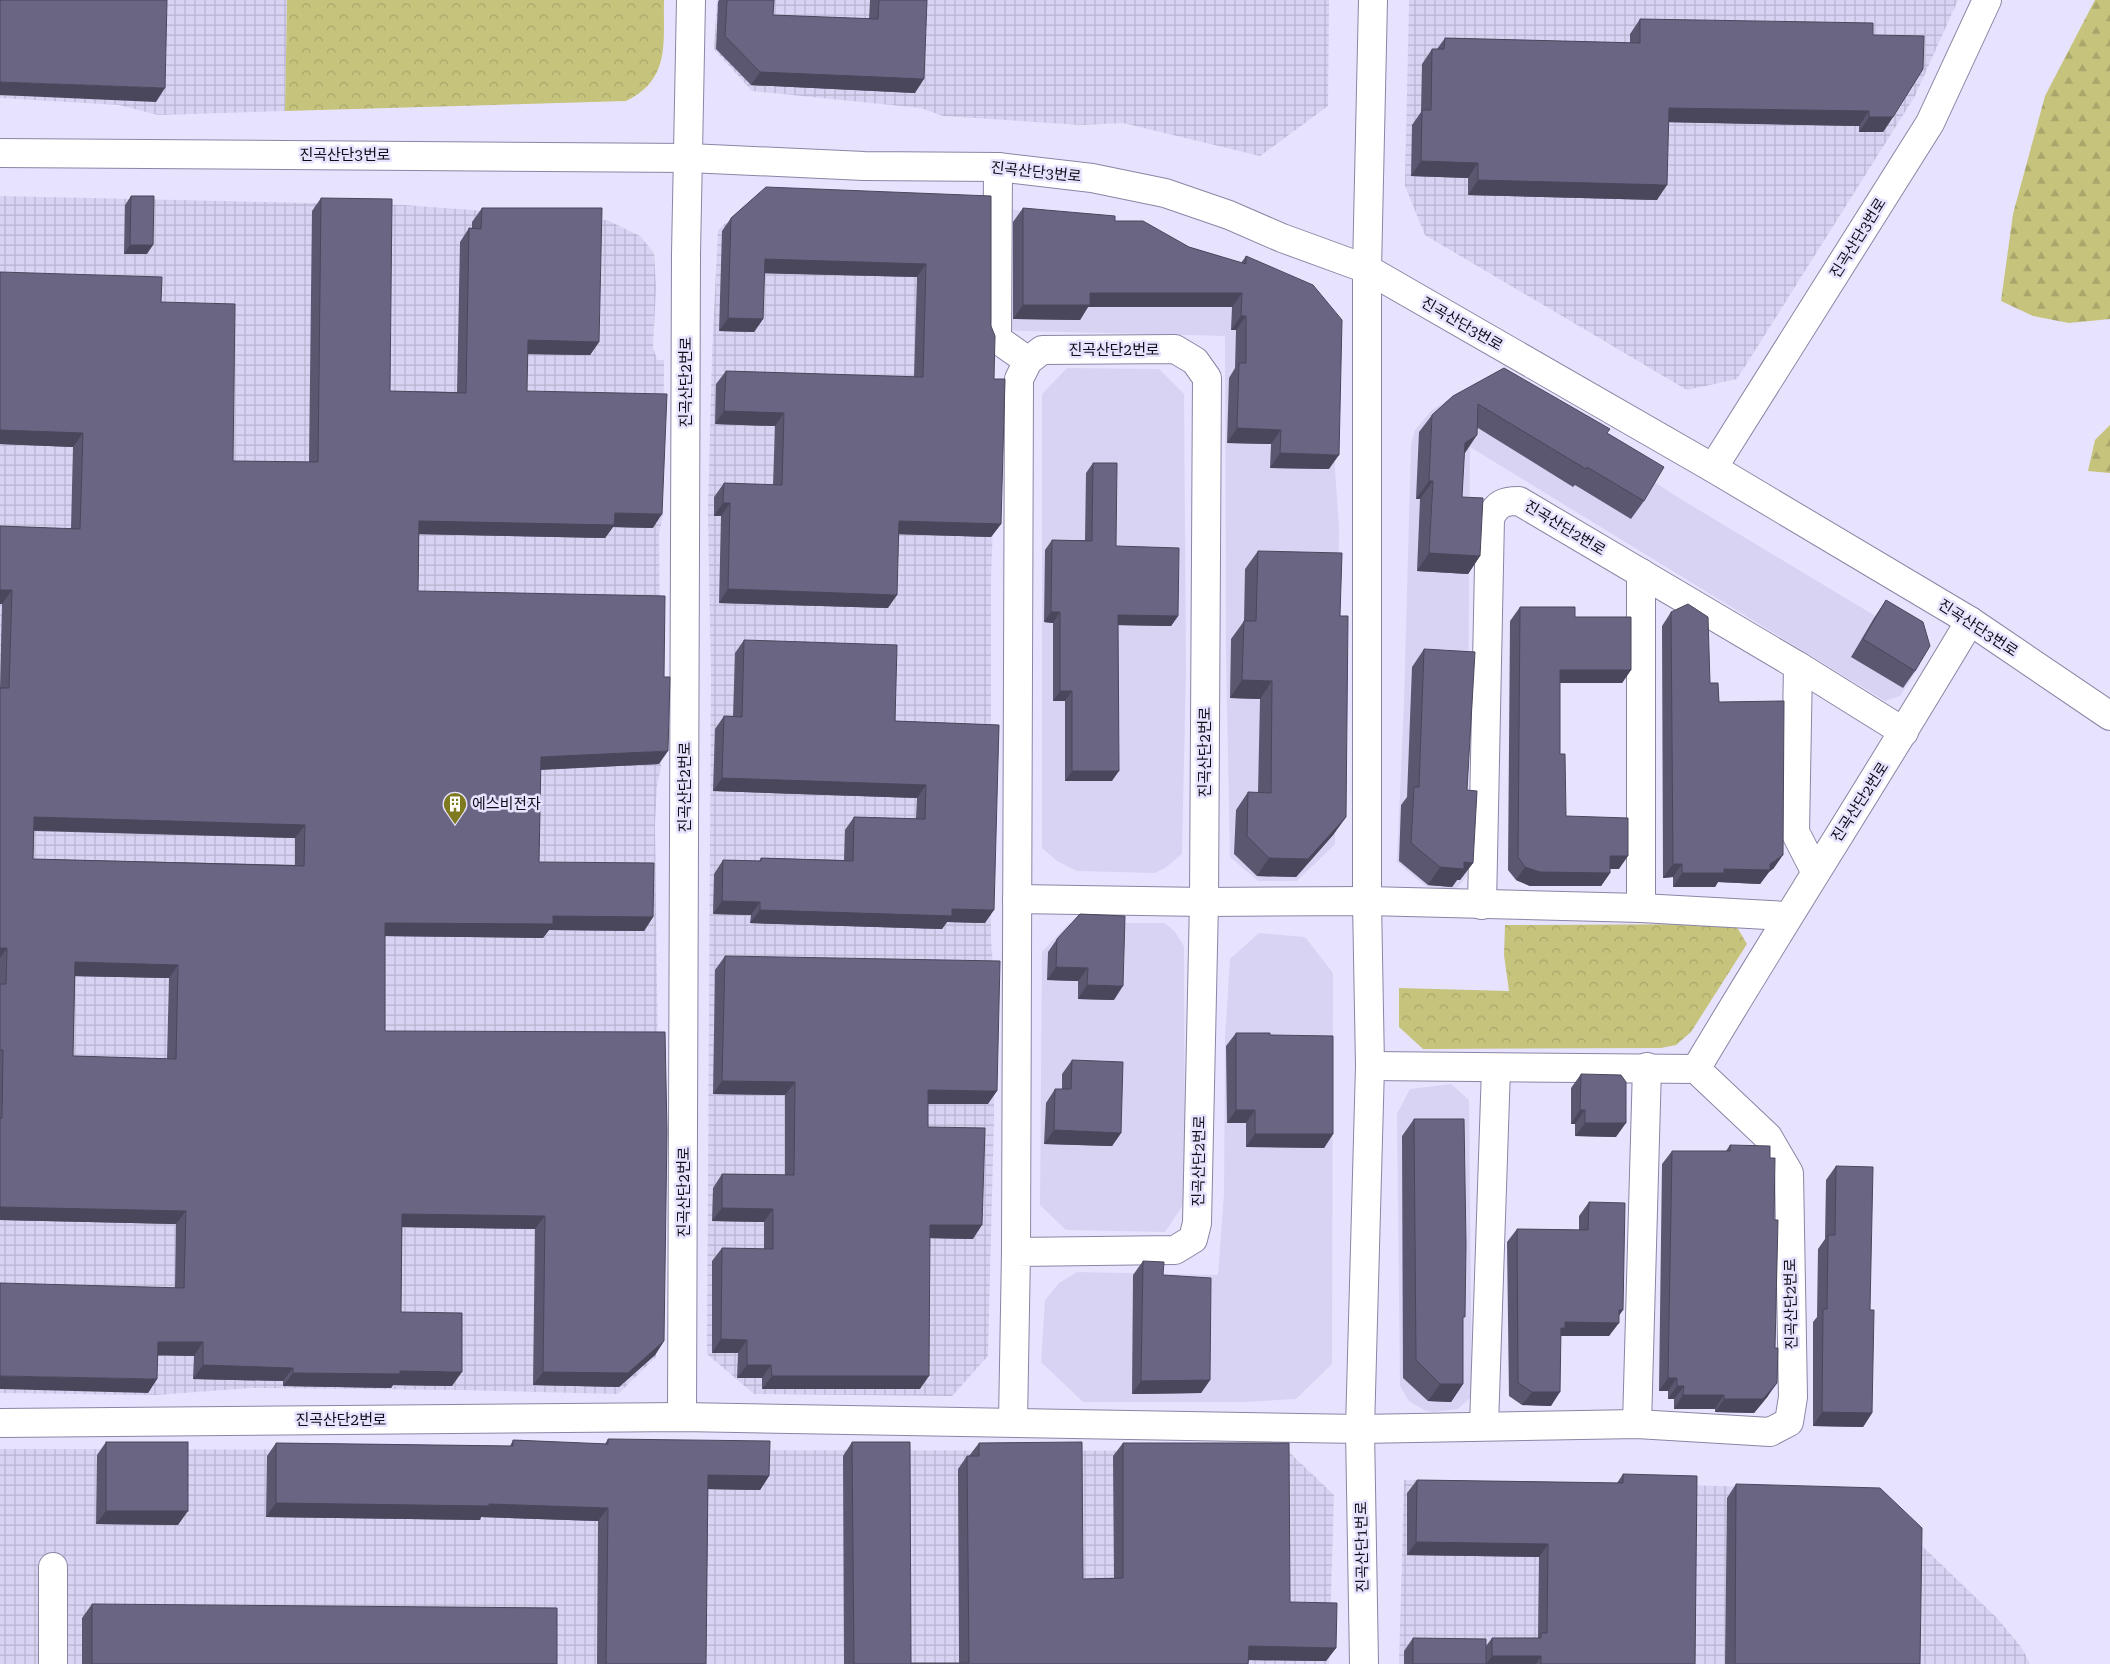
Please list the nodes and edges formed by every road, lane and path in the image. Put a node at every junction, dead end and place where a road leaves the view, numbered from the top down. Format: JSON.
{"nodes":[{"id":1,"x":691,"y":0,"type":"edge"},
{"id":2,"x":1373,"y":0,"type":"edge"},
{"id":3,"x":1987,"y":0,"type":"edge"},
{"id":4,"x":0,"y":153,"type":"edge"},
{"id":5,"x":689,"y":158,"type":"junction"},
{"id":6,"x":998,"y":167,"type":"junction"},
{"id":7,"x":1367,"y":269,"type":"junction"},
{"id":8,"x":1028,"y":361,"type":"junction"},
{"id":9,"x":1713,"y":468,"type":"junction"},
{"id":10,"x":1641,"y":573,"type":"junction"},
{"id":11,"x":1970,"y":621,"type":"junction"},
{"id":12,"x":1798,"y":666,"type":"junction"},
{"id":13,"x":2110,"y":716,"type":"edge"},
{"id":14,"x":1904,"y":732,"type":"junction"},
{"id":15,"x":1815,"y":871,"type":"junction"},
{"id":16,"x":1017,"y":899,"type":"junction"},
{"id":17,"x":1367,"y":901,"type":"junction"},
{"id":18,"x":1204,"y":902,"type":"junction"},
{"id":19,"x":1482,"y":905,"type":"junction"},
{"id":20,"x":1641,"y":908,"type":"junction"},
{"id":21,"x":1787,"y":916,"type":"junction"},
{"id":22,"x":1370,"y":1066,"type":"junction"},
{"id":23,"x":1647,"y":1067,"type":"junction"},
{"id":24,"x":1496,"y":1068,"type":"junction"},
{"id":25,"x":1696,"y":1069,"type":"junction"},
{"id":26,"x":1016,"y":1252,"type":"junction"},
{"id":27,"x":682,"y":1417,"type":"junction"},
{"id":28,"x":1013,"y":1422,"type":"junction"},
{"id":29,"x":0,"y":1423,"type":"edge"},
{"id":30,"x":1638,"y":1424,"type":"junction"},
{"id":31,"x":1484,"y":1426,"type":"junction"},
{"id":32,"x":1360,"y":1429,"type":"junction"},
{"id":33,"x":54,"y":1567,"type":"dead end"},
{"id":34,"x":52,"y":1664,"type":"edge"},
{"id":35,"x":1364,"y":1664,"type":"edge"}],
"edges":[{"from":1,"to":5,"type":"street"},
{"from":2,"to":7,"type":"street"},
{"from":3,"to":9,"type":"street","name":"진곡산단3번로"},
{"from":4,"to":5,"type":"street","name":"진곡산단3번로"},
{"from":5,"to":6,"type":"street","name":"진곡산단3번로"},
{"from":5,"to":27,"type":"street","name":"진곡산단2번로"},
{"from":6,"to":7,"type":"street","name":"진곡산단3번로"},
{"from":6,"to":8,"type":"street"},
{"from":7,"to":9,"type":"street","name":"진곡산단3번로"},
{"from":7,"to":17,"type":"street"},
{"from":8,"to":16,"type":"street"},
{"from":8,"to":18,"type":"street","name":"진곡산단2번로"},
{"from":9,"to":11,"type":"street","name":"진곡산단3번로"},
{"from":10,"to":12,"type":"street","name":"진곡산단2번로"},
{"from":10,"to":19,"type":"street","name":"진곡산단2번로"},
{"from":10,"to":20,"type":"street"},
{"from":11,"to":13,"type":"street","name":"진곡산단3번로"},
{"from":11,"to":14,"type":"street","name":"진곡산단2번로"},
{"from":12,"to":14,"type":"street","name":"진곡산단2번로"},
{"from":12,"to":15,"type":"street"},
{"from":14,"to":15,"type":"street","name":"진곡산단2번로"},
{"from":15,"to":21,"type":"street","name":"진곡산단2번로"},
{"from":16,"to":18,"type":"street"},
{"from":16,"to":26,"type":"street"},
{"from":17,"to":18,"type":"street"},
{"from":17,"to":19,"type":"street"},
{"from":17,"to":22,"type":"street"},
{"from":18,"to":26,"type":"street","name":"진곡산단2번로"},
{"from":19,"to":20,"type":"street"},
{"from":20,"to":21,"type":"street"},
{"from":21,"to":25,"type":"street","name":"진곡산단2번로"},
{"from":22,"to":24,"type":"street"},
{"from":22,"to":32,"type":"street"},
{"from":23,"to":24,"type":"street"},
{"from":23,"to":25,"type":"street"},
{"from":23,"to":30,"type":"street"},
{"from":24,"to":31,"type":"street"},
{"from":25,"to":30,"type":"street","name":"진곡산단2번로"},
{"from":26,"to":28,"type":"street"},
{"from":27,"to":28,"type":"street","name":"진곡산단2번로"},
{"from":27,"to":29,"type":"street","name":"진곡산단2번로"},
{"from":28,"to":32,"type":"street","name":"진곡산단2번로"},
{"from":30,"to":31,"type":"street","name":"진곡산단2번로"},
{"from":31,"to":32,"type":"street","name":"진곡산단2번로"},
{"from":32,"to":35,"type":"street","name":"진곡산단1번로"},
{"from":33,"to":34,"type":"street"}]}
